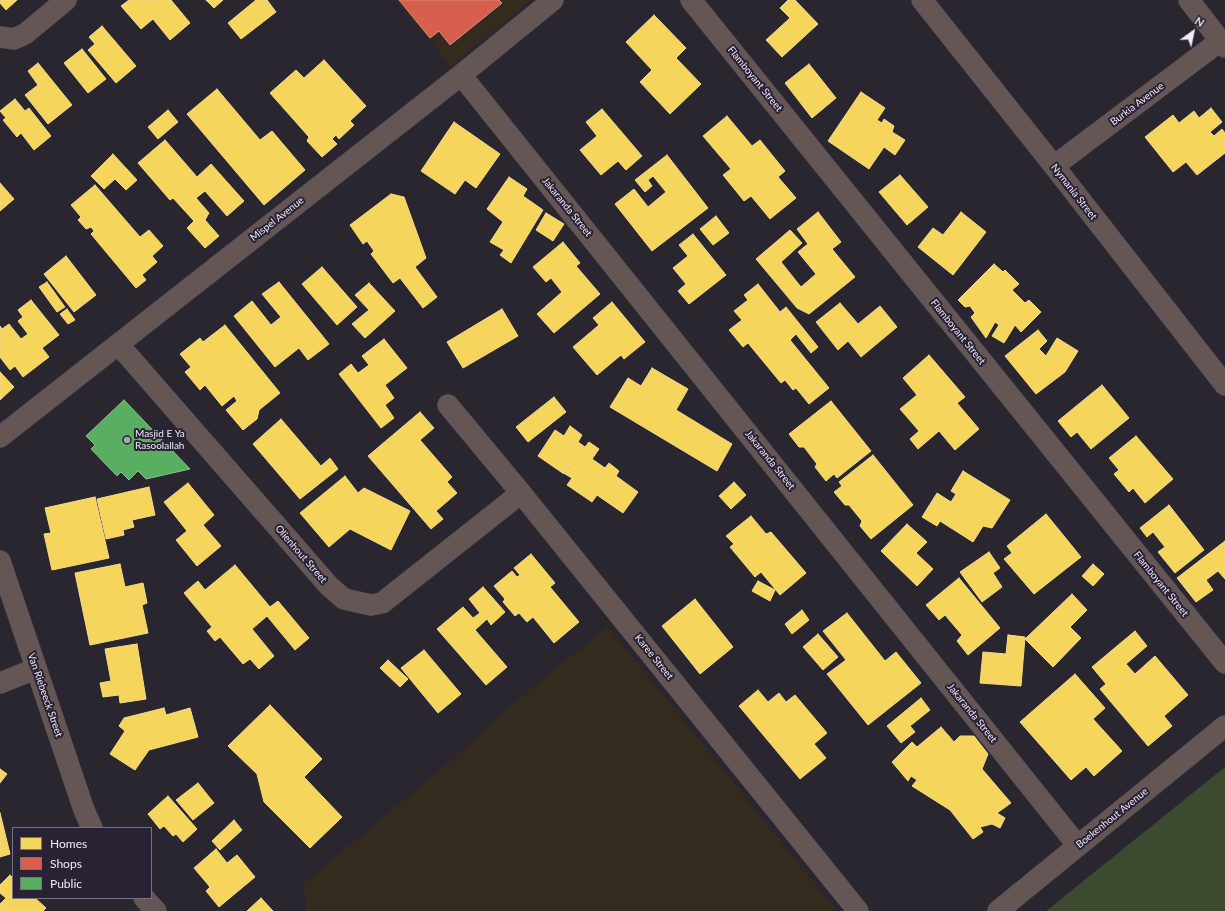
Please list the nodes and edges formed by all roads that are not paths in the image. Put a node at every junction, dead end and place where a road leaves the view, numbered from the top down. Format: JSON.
{"nodes":[{"id":1,"x":66,"y":0,"type":"edge"},
{"id":2,"x":553,"y":0,"type":"edge"},
{"id":3,"x":691,"y":0,"type":"edge"},
{"id":4,"x":922,"y":0,"type":"edge"},
{"id":5,"x":1189,"y":0,"type":"edge"},
{"id":6,"x":1,"y":40,"type":"edge"},
{"id":7,"x":1223,"y":44,"type":"edge"},
{"id":8,"x":461,"y":75,"type":"junction"},
{"id":9,"x":1054,"y":166,"type":"junction"},
{"id":10,"x":118,"y":344,"type":"junction"},
{"id":11,"x":1225,"y":385,"type":"edge"},
{"id":12,"x":448,"y":405,"type":"dead end"},
{"id":13,"x":0,"y":437,"type":"edge"},
{"id":14,"x":521,"y":493,"type":"junction"},
{"id":15,"x":0,"y":561,"type":"edge"},
{"id":16,"x":1225,"y":664,"type":"edge"},
{"id":17,"x":35,"y":668,"type":"junction"},
{"id":18,"x":0,"y":683,"type":"edge"},
{"id":19,"x":1225,"y":726,"type":"edge"},
{"id":20,"x":92,"y":827,"type":"edge"},
{"id":21,"x":1078,"y":846,"type":"junction"},
{"id":22,"x":145,"y":899,"type":"edge"},
{"id":23,"x":156,"y":911,"type":"edge"},
{"id":24,"x":858,"y":911,"type":"edge"},
{"id":25,"x":998,"y":911,"type":"edge"}],
"edges":[{"from":1,"to":6,"type":"street"},
{"from":2,"to":8,"type":"street","name":"Mispel Avenue"},
{"from":3,"to":16,"type":"street","name":"Flamboyant Street"},
{"from":4,"to":9,"type":"street","name":"Nymania Street"},
{"from":5,"to":7,"type":"street"},
{"from":7,"to":9,"type":"street","name":"Burkia Avenue"},
{"from":8,"to":10,"type":"street","name":"Mispel Avenue"},
{"from":8,"to":21,"type":"street","name":"Jakaranda Street"},
{"from":9,"to":11,"type":"street","name":"Nymania Street"},
{"from":10,"to":13,"type":"street","name":"Mispel Avenue"},
{"from":10,"to":14,"type":"street","name":"Olienhout Street"},
{"from":12,"to":14,"type":"street","name":"Karee Street"},
{"from":14,"to":24,"type":"street","name":"Karee Street"},
{"from":15,"to":17,"type":"street","name":"Van Riebeeck Street"},
{"from":17,"to":18,"type":"street"},
{"from":17,"to":20,"type":"street","name":"Van Riebeeck Street"},
{"from":19,"to":21,"type":"street","name":"Boekenhout Avenue"},
{"from":21,"to":25,"type":"street","name":"Boekenhout Avenue"},
{"from":22,"to":23,"type":"street"}]}
